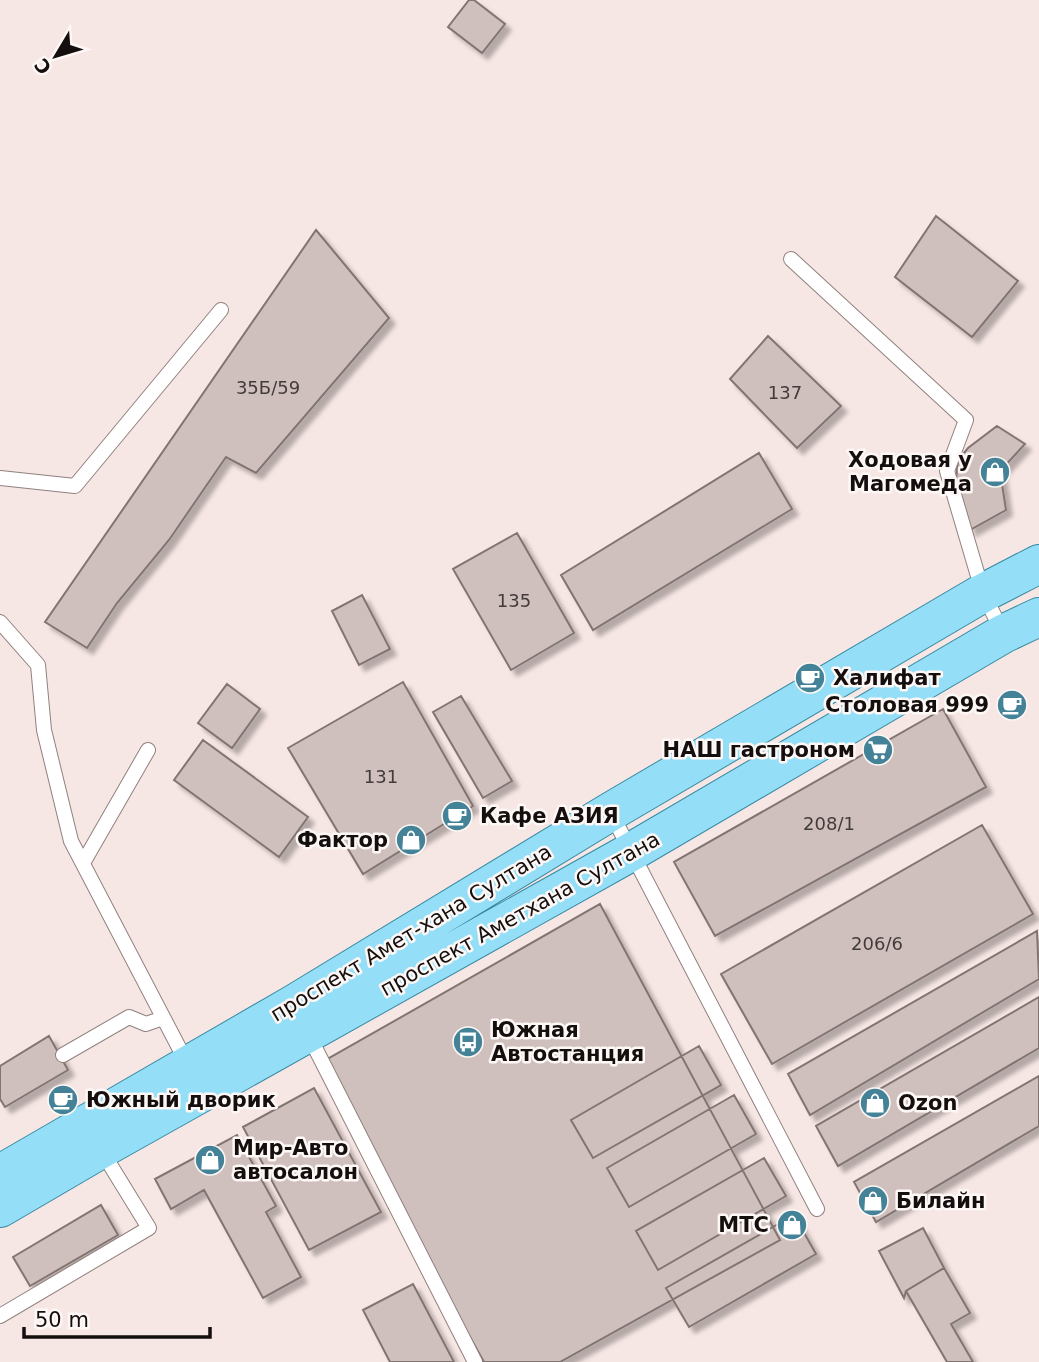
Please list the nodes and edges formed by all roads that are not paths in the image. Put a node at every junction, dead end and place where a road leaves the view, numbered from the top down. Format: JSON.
{"nodes":[{"id":1,"x":791,"y":259,"type":"dead end"},
{"id":2,"x":221,"y":310,"type":"dead end"},
{"id":3,"x":0,"y":478,"type":"edge"},
{"id":4,"x":1039,"y":564,"type":"edge"},
{"id":5,"x":983,"y":593,"type":"junction"},
{"id":6,"x":1039,"y":617,"type":"edge"},
{"id":7,"x":0,"y":622,"type":"edge"},
{"id":8,"x":1003,"y":634,"type":"junction"},
{"id":9,"x":148,"y":750,"type":"dead end"},
{"id":10,"x":610,"y":812,"type":"junction"},
{"id":11,"x":631,"y":852,"type":"junction"},
{"id":12,"x":83,"y":863,"type":"junction"},
{"id":13,"x":163,"y":1018,"type":"junction"},
{"id":14,"x":301,"y":1019,"type":"junction"},
{"id":15,"x":63,"y":1055,"type":"dead end"},
{"id":16,"x":195,"y":1079,"type":"junction"},
{"id":17,"x":94,"y":1137,"type":"junction"},
{"id":18,"x":0,"y":1174,"type":"edge"},
{"id":19,"x":0,"y":1208,"type":"edge"},
{"id":20,"x":817,"y":1209,"type":"dead end"},
{"id":21,"x":0,"y":1316,"type":"edge"},
{"id":22,"x":475,"y":1362,"type":"edge"}],
"edges":[{"from":1,"to":5,"type":"lane"},
{"from":2,"to":3,"type":"lane"},
{"from":4,"to":5,"type":"main road","name":"проспект Амет-хана Султана"},
{"from":5,"to":8,"type":"lane"},
{"from":5,"to":10,"type":"main road","name":"проспект Амет-хана Султана"},
{"from":6,"to":8,"type":"main road","name":"проспект Аметхана Султана"},
{"from":7,"to":12,"type":"lane"},
{"from":8,"to":11,"type":"main road","name":"проспект Аметхана Султана"},
{"from":9,"to":12,"type":"lane"},
{"from":10,"to":11,"type":"lane"},
{"from":10,"to":14,"type":"main road","name":"проспект Амет-хана Султана"},
{"from":11,"to":14,"type":"main road","name":"проспект Аметхана Султана"},
{"from":11,"to":20,"type":"lane"},
{"from":12,"to":13,"type":"lane"},
{"from":13,"to":15,"type":"lane"},
{"from":13,"to":16,"type":"lane"},
{"from":14,"to":16,"type":"main road","name":"проспект Амет-хана Султана"},
{"from":14,"to":22,"type":"lane"},
{"from":16,"to":17,"type":"main road","name":"проспект Амет-хана Султана"},
{"from":17,"to":18,"type":"main road","name":"проспект Амет-хана Султана"},
{"from":17,"to":19,"type":"main road"},
{"from":17,"to":21,"type":"lane"}]}
